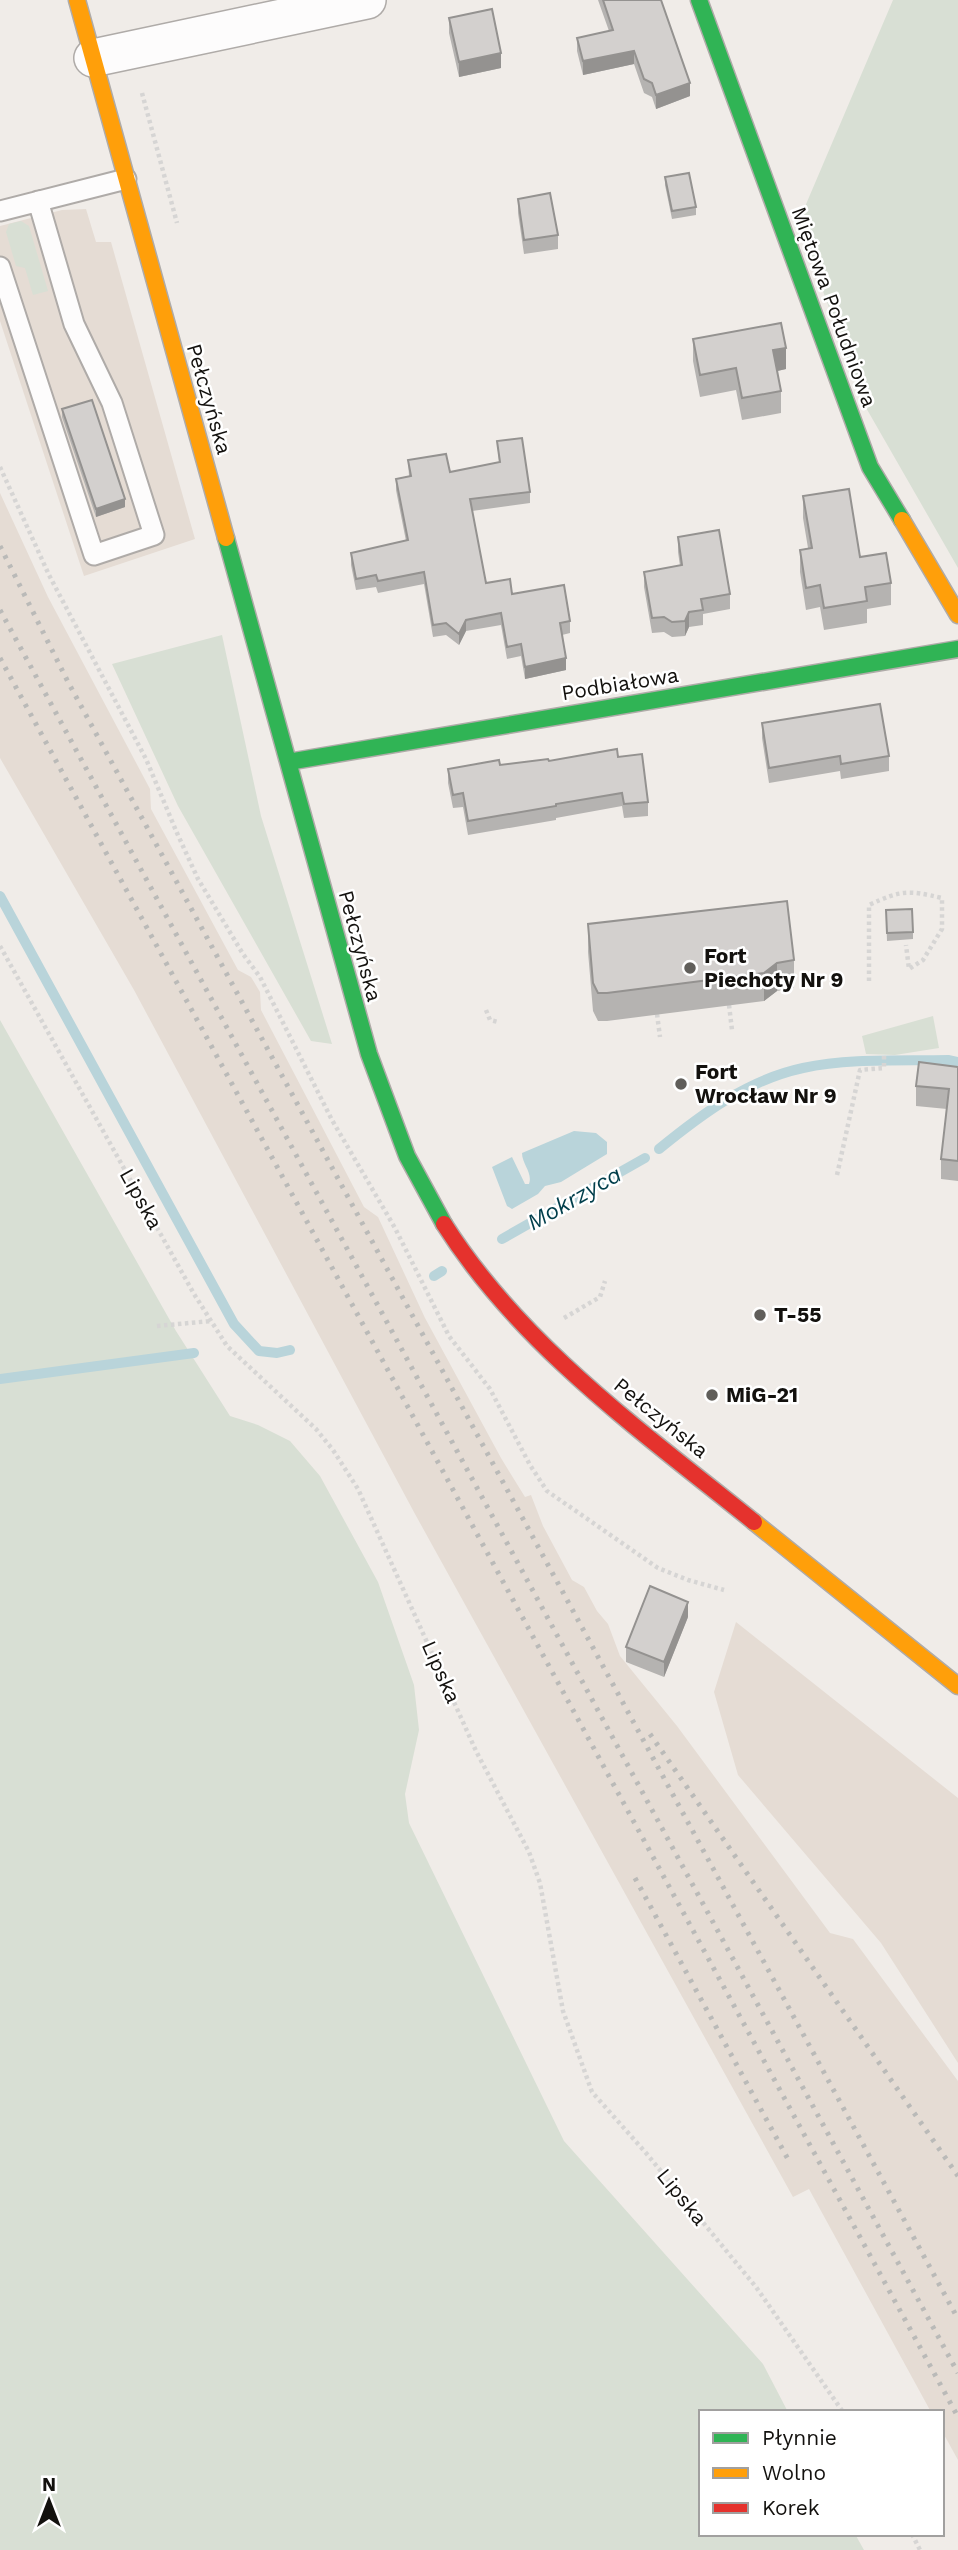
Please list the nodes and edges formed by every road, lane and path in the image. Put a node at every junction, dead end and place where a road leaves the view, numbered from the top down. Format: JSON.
{"nodes":[{"id":1,"x":77,"y":0,"type":"edge"},
{"id":2,"x":367,"y":0,"type":"edge"},
{"id":3,"x":699,"y":0,"type":"edge"},
{"id":4,"x":109,"y":55,"type":"junction"},
{"id":5,"x":127,"y":179,"type":"junction"},
{"id":6,"x":38,"y":201,"type":"junction"},
{"id":7,"x":0,"y":211,"type":"edge"},
{"id":8,"x":178,"y":226,"type":"dead end"},
{"id":9,"x":0,"y":267,"type":"edge"},
{"id":10,"x":0,"y":467,"type":"edge"},
{"id":11,"x":958,"y":615,"type":"edge"},
{"id":12,"x":958,"y":649,"type":"edge"},
{"id":13,"x":288,"y":762,"type":"junction"},
{"id":14,"x":906,"y":945,"type":"dead end"},
{"id":15,"x":0,"y":946,"type":"edge"},
{"id":16,"x":869,"y":981,"type":"dead end"},
{"id":17,"x":729,"y":1005,"type":"edge"},
{"id":18,"x":486,"y":1010,"type":"dead end"},
{"id":19,"x":657,"y":1014,"type":"edge"},
{"id":20,"x":498,"y":1022,"type":"dead end"},
{"id":21,"x":732,"y":1030,"type":"dead end"},
{"id":22,"x":660,"y":1037,"type":"dead end"},
{"id":23,"x":884,"y":1055,"type":"dead end"},
{"id":24,"x":836,"y":1175,"type":"dead end"},
{"id":25,"x":605,"y":1282,"type":"dead end"},
{"id":26,"x":561,"y":1320,"type":"dead end"},
{"id":27,"x":211,"y":1321,"type":"junction"},
{"id":28,"x":156,"y":1326,"type":"dead end"},
{"id":29,"x":724,"y":1590,"type":"dead end"},
{"id":30,"x":958,"y":1686,"type":"edge"},
{"id":31,"x":842,"y":2410,"type":"edge"}],
"edges":[{"from":1,"to":4,"type":"main road","name":"Pełczyńska"},
{"from":2,"to":4,"type":"street"},
{"from":3,"to":11,"type":"main road","name":"Miętowa Południowa"},
{"from":4,"to":5,"type":"main road","name":"Pełczyńska"},
{"from":4,"to":8,"type":"path"},
{"from":5,"to":6,"type":"lane"},
{"from":5,"to":13,"type":"main road","name":"Pełczyńska"},
{"from":6,"to":7,"type":"lane"},
{"from":6,"to":9,"type":"lane"},
{"from":10,"to":29,"type":"path"},
{"from":12,"to":13,"type":"main road","name":"Podbiałowa"},
{"from":13,"to":30,"type":"main road","name":"Pełczyńska"},
{"from":14,"to":16,"type":"path"},
{"from":15,"to":27,"type":"path","name":"Lipska"},
{"from":17,"to":21,"type":"path"},
{"from":18,"to":20,"type":"path"},
{"from":19,"to":22,"type":"path"},
{"from":23,"to":24,"type":"path"},
{"from":25,"to":26,"type":"path"},
{"from":27,"to":28,"type":"path"},
{"from":27,"to":31,"type":"path","name":"Lipska"}]}
